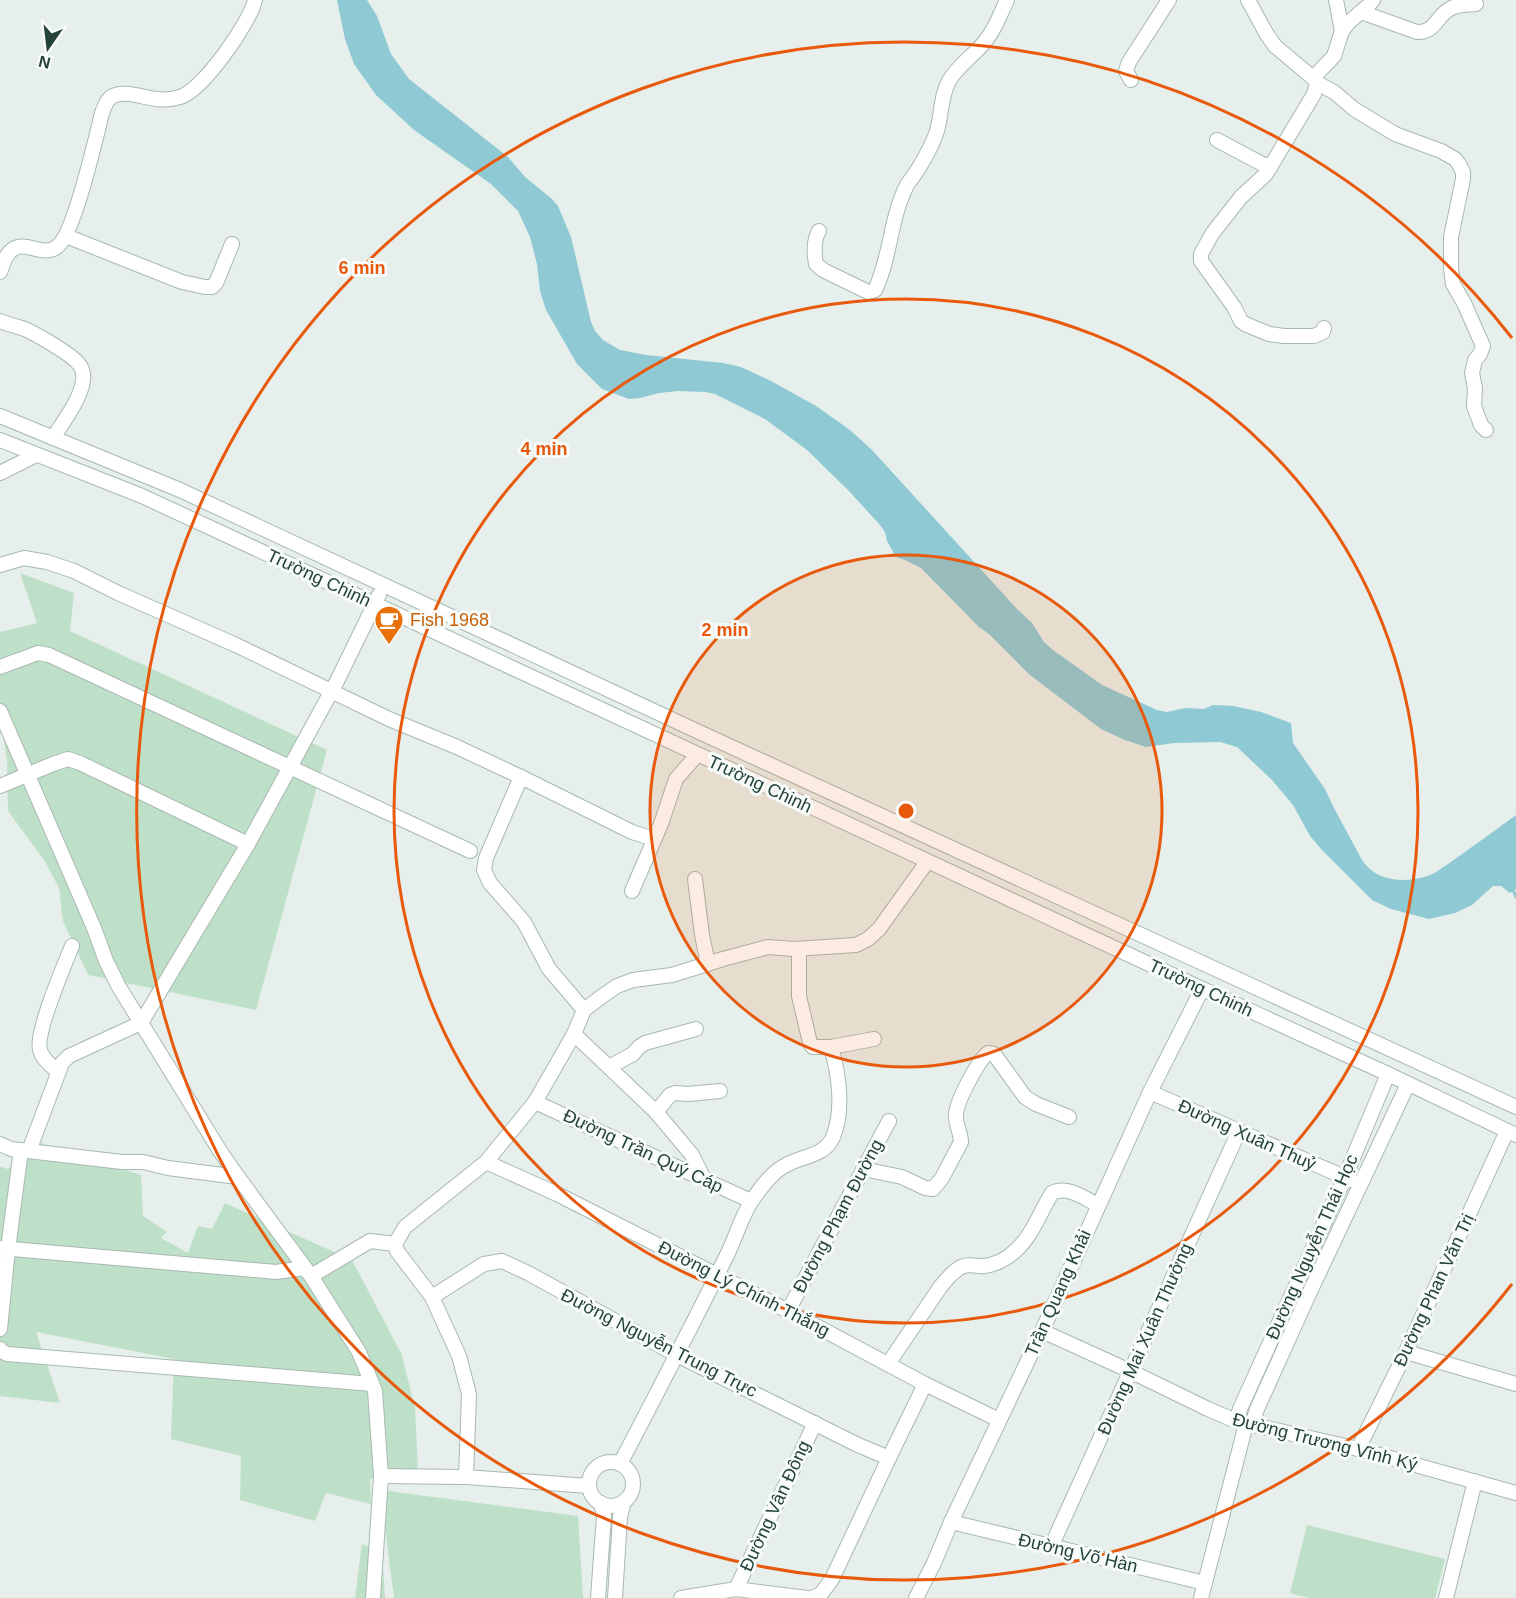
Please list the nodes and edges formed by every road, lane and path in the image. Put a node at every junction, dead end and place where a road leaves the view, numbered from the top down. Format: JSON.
{"nodes":[{"id":1,"x":255,"y":0,"type":"edge"},
{"id":2,"x":1007,"y":0,"type":"edge"},
{"id":3,"x":1169,"y":0,"type":"edge"},
{"id":4,"x":1248,"y":0,"type":"edge"},
{"id":5,"x":1336,"y":0,"type":"edge"},
{"id":6,"x":1373,"y":0,"type":"edge"},
{"id":7,"x":1476,"y":4,"type":"dead end"},
{"id":8,"x":1361,"y":12,"type":"junction"},
{"id":9,"x":1342,"y":31,"type":"junction"},
{"id":10,"x":1131,"y":80,"type":"dead end"},
{"id":11,"x":1315,"y":80,"type":"junction"},
{"id":12,"x":1217,"y":140,"type":"dead end"},
{"id":13,"x":1270,"y":168,"type":"junction"},
{"id":14,"x":819,"y":231,"type":"dead end"},
{"id":15,"x":66,"y":236,"type":"junction"},
{"id":16,"x":232,"y":244,"type":"dead end"},
{"id":17,"x":0,"y":272,"type":"edge"},
{"id":18,"x":0,"y":321,"type":"edge"},
{"id":19,"x":1324,"y":328,"type":"dead end"},
{"id":20,"x":0,"y":416,"type":"edge"},
{"id":21,"x":1486,"y":430,"type":"dead end"},
{"id":22,"x":53,"y":438,"type":"junction"},
{"id":23,"x":0,"y":440,"type":"edge"},
{"id":24,"x":36,"y":455,"type":"junction"},
{"id":25,"x":0,"y":473,"type":"edge"},
{"id":26,"x":0,"y":565,"type":"edge"},
{"id":27,"x":383,"y":585,"type":"junction"},
{"id":28,"x":375,"y":604,"type":"junction"},
{"id":29,"x":0,"y":667,"type":"edge"},
{"id":30,"x":331,"y":691,"type":"junction"},
{"id":31,"x":0,"y":711,"type":"edge"},
{"id":32,"x":699,"y":732,"type":"junction"},
{"id":33,"x":694,"y":753,"type":"junction"},
{"id":34,"x":290,"y":767,"type":"junction"},
{"id":35,"x":28,"y":774,"type":"junction"},
{"id":36,"x":521,"y":777,"type":"junction"},
{"id":37,"x":0,"y":786,"type":"edge"},
{"id":38,"x":654,"y":839,"type":"junction"},
{"id":39,"x":248,"y":844,"type":"junction"},
{"id":40,"x":470,"y":851,"type":"dead end"},
{"id":41,"x":927,"y":862,"type":"junction"},
{"id":42,"x":695,"y":879,"type":"dead end"},
{"id":43,"x":632,"y":891,"type":"dead end"},
{"id":44,"x":72,"y":946,"type":"dead end"},
{"id":45,"x":799,"y":949,"type":"junction"},
{"id":46,"x":708,"y":964,"type":"junction"},
{"id":47,"x":1205,"y":965,"type":"junction"},
{"id":48,"x":1198,"y":987,"type":"junction"},
{"id":49,"x":584,"y":1010,"type":"junction"},
{"id":50,"x":141,"y":1023,"type":"junction"},
{"id":51,"x":696,"y":1029,"type":"dead end"},
{"id":52,"x":574,"y":1034,"type":"junction"},
{"id":53,"x":874,"y":1039,"type":"dead end"},
{"id":54,"x":831,"y":1047,"type":"junction"},
{"id":55,"x":609,"y":1067,"type":"junction"},
{"id":56,"x":58,"y":1072,"type":"junction"},
{"id":57,"x":1388,"y":1074,"type":"junction"},
{"id":58,"x":1408,"y":1084,"type":"junction"},
{"id":59,"x":720,"y":1091,"type":"dead end"},
{"id":60,"x":1150,"y":1092,"type":"junction"},
{"id":61,"x":535,"y":1102,"type":"junction"},
{"id":62,"x":1516,"y":1107,"type":"edge"},
{"id":63,"x":656,"y":1112,"type":"junction"},
{"id":64,"x":1069,"y":1118,"type":"dead end"},
{"id":65,"x":889,"y":1121,"type":"dead end"},
{"id":66,"x":1239,"y":1131,"type":"junction"},
{"id":67,"x":1512,"y":1133,"type":"edge"},
{"id":68,"x":0,"y":1144,"type":"edge"},
{"id":69,"x":25,"y":1151,"type":"junction"},
{"id":70,"x":486,"y":1162,"type":"junction"},
{"id":71,"x":863,"y":1169,"type":"junction"},
{"id":72,"x":1345,"y":1177,"type":"junction"},
{"id":73,"x":238,"y":1178,"type":"junction"},
{"id":74,"x":704,"y":1179,"type":"junction"},
{"id":75,"x":1360,"y":1185,"type":"junction"},
{"id":76,"x":751,"y":1201,"type":"junction"},
{"id":77,"x":1098,"y":1205,"type":"junction"},
{"id":78,"x":395,"y":1244,"type":"junction"},
{"id":79,"x":4,"y":1248,"type":"edge"},
{"id":80,"x":308,"y":1272,"type":"junction"},
{"id":81,"x":717,"y":1275,"type":"junction"},
{"id":82,"x":432,"y":1297,"type":"junction"},
{"id":83,"x":788,"y":1311,"type":"junction"},
{"id":84,"x":0,"y":1329,"type":"edge"},
{"id":85,"x":1042,"y":1331,"type":"junction"},
{"id":86,"x":0,"y":1349,"type":"edge"},
{"id":87,"x":1406,"y":1352,"type":"junction"},
{"id":88,"x":677,"y":1355,"type":"junction"},
{"id":89,"x":888,"y":1364,"type":"junction"},
{"id":90,"x":1130,"y":1371,"type":"junction"},
{"id":91,"x":372,"y":1384,"type":"junction"},
{"id":92,"x":926,"y":1384,"type":"junction"},
{"id":93,"x":1516,"y":1384,"type":"edge"},
{"id":94,"x":999,"y":1420,"type":"junction"},
{"id":95,"x":815,"y":1423,"type":"junction"},
{"id":96,"x":1245,"y":1423,"type":"junction"},
{"id":97,"x":1358,"y":1449,"type":"junction"},
{"id":98,"x":889,"y":1458,"type":"junction"},
{"id":99,"x":620,"y":1464,"type":"junction"},
{"id":100,"x":381,"y":1476,"type":"junction"},
{"id":101,"x":466,"y":1477,"type":"junction"},
{"id":102,"x":1475,"y":1481,"type":"junction"},
{"id":103,"x":588,"y":1486,"type":"junction"},
{"id":104,"x":1516,"y":1492,"type":"edge"},
{"id":105,"x":624,"y":1501,"type":"junction"},
{"id":106,"x":601,"y":1503,"type":"junction"},
{"id":107,"x":951,"y":1522,"type":"junction"},
{"id":108,"x":1051,"y":1547,"type":"junction"},
{"id":109,"x":1205,"y":1583,"type":"junction"},
{"id":110,"x":736,"y":1589,"type":"junction"},
{"id":111,"x":372,"y":1598,"type":"edge"},
{"id":112,"x":598,"y":1598,"type":"edge"},
{"id":113,"x":615,"y":1598,"type":"edge"},
{"id":114,"x":681,"y":1598,"type":"edge"},
{"id":115,"x":807,"y":1598,"type":"edge"},
{"id":116,"x":812,"y":1598,"type":"edge"},
{"id":117,"x":916,"y":1598,"type":"edge"},
{"id":118,"x":1202,"y":1598,"type":"edge"},
{"id":119,"x":1446,"y":1598,"type":"edge"}],
"edges":[{"from":1,"to":15,"type":"street"},
{"from":2,"to":14,"type":"street"},
{"from":3,"to":10,"type":"street"},
{"from":4,"to":11,"type":"street"},
{"from":5,"to":9,"type":"street"},
{"from":6,"to":8,"type":"street"},
{"from":7,"to":8,"type":"street"},
{"from":8,"to":9,"type":"street"},
{"from":9,"to":11,"type":"street"},
{"from":11,"to":13,"type":"street"},
{"from":11,"to":21,"type":"street"},
{"from":12,"to":13,"type":"street"},
{"from":13,"to":19,"type":"street"},
{"from":15,"to":16,"type":"street"},
{"from":15,"to":17,"type":"street"},
{"from":18,"to":22,"type":"street"},
{"from":20,"to":22,"type":"street","name":"Trường Chinh"},
{"from":22,"to":27,"type":"street","name":"Trường Chinh"},
{"from":23,"to":24,"type":"street","name":"Trường Chinh"},
{"from":24,"to":25,"type":"street"},
{"from":24,"to":28,"type":"street","name":"Trường Chinh"},
{"from":26,"to":30,"type":"street"},
{"from":27,"to":28,"type":"street"},
{"from":27,"to":32,"type":"street","name":"Trường Chinh"},
{"from":28,"to":30,"type":"street"},
{"from":28,"to":33,"type":"street","name":"Trường Chinh"},
{"from":29,"to":34,"type":"street"},
{"from":30,"to":34,"type":"street"},
{"from":30,"to":36,"type":"street"},
{"from":31,"to":35,"type":"street"},
{"from":32,"to":33,"type":"street"},
{"from":32,"to":47,"type":"street","name":"Trường Chinh"},
{"from":33,"to":38,"type":"street"},
{"from":33,"to":41,"type":"street","name":"Trường Chinh"},
{"from":34,"to":39,"type":"street"},
{"from":34,"to":40,"type":"street"},
{"from":35,"to":37,"type":"street"},
{"from":35,"to":39,"type":"street"},
{"from":35,"to":50,"type":"street"},
{"from":36,"to":38,"type":"street"},
{"from":36,"to":49,"type":"street"},
{"from":38,"to":43,"type":"street"},
{"from":39,"to":50,"type":"street"},
{"from":41,"to":45,"type":"street"},
{"from":41,"to":48,"type":"street","name":"Trường Chinh"},
{"from":42,"to":46,"type":"street"},
{"from":44,"to":56,"type":"street"},
{"from":45,"to":46,"type":"street"},
{"from":45,"to":54,"type":"street"},
{"from":46,"to":49,"type":"street"},
{"from":47,"to":48,"type":"street","name":"Trần Quang Khải"},
{"from":47,"to":62,"type":"street","name":"Trường Chinh"},
{"from":48,"to":57,"type":"street","name":"Trường Chinh"},
{"from":48,"to":60,"type":"street","name":"Trần Quang Khải"},
{"from":49,"to":52,"type":"street"},
{"from":50,"to":56,"type":"street"},
{"from":50,"to":73,"type":"street"},
{"from":51,"to":55,"type":"street"},
{"from":52,"to":55,"type":"street"},
{"from":52,"to":61,"type":"street"},
{"from":53,"to":54,"type":"street"},
{"from":54,"to":76,"type":"street"},
{"from":55,"to":63,"type":"street"},
{"from":56,"to":69,"type":"street"},
{"from":57,"to":58,"type":"street","name":"Trường Chinh"},
{"from":57,"to":72,"type":"street","name":"Đường Nguyễn Thái Học"},
{"from":58,"to":67,"type":"street","name":"Trường Chinh"},
{"from":58,"to":75,"type":"street","name":"Đường Nguyễn Thái Học"},
{"from":59,"to":63,"type":"street"},
{"from":60,"to":66,"type":"street","name":"Đường Xuân Thuỷ"},
{"from":60,"to":77,"type":"street","name":"Trần Quang Khải"},
{"from":61,"to":70,"type":"street"},
{"from":61,"to":74,"type":"street","name":"Đường Trần Quý Cáp"},
{"from":63,"to":74,"type":"street"},
{"from":64,"to":71,"type":"street"},
{"from":65,"to":71,"type":"street","name":"Đường Phạm Đường"},
{"from":66,"to":72,"type":"street","name":"Đường Xuân Thuỷ"},
{"from":66,"to":90,"type":"street","name":"Đường Mai Xuân Thưởng"},
{"from":67,"to":87,"type":"street","name":"Đường Phan Văn Trị"},
{"from":68,"to":69,"type":"street"},
{"from":69,"to":73,"type":"street"},
{"from":69,"to":79,"type":"street"},
{"from":70,"to":78,"type":"street"},
{"from":70,"to":81,"type":"street","name":"Đường Lý Chính Thắng"},
{"from":71,"to":83,"type":"street","name":"Đường Phạm Đường"},
{"from":72,"to":75,"type":"street","name":"Đường Xuân Thuỷ"},
{"from":72,"to":96,"type":"street","name":"Đường Nguyễn Thái Học"},
{"from":73,"to":80,"type":"street"},
{"from":74,"to":76,"type":"street","name":"Đường Trần Quý Cáp"},
{"from":75,"to":96,"type":"street","name":"Đường Nguyễn Thái Học"},
{"from":76,"to":81,"type":"street"},
{"from":77,"to":85,"type":"street","name":"Trần Quang Khải"},
{"from":77,"to":89,"type":"street"},
{"from":78,"to":80,"type":"street"},
{"from":78,"to":82,"type":"street"},
{"from":79,"to":80,"type":"street"},
{"from":79,"to":84,"type":"street"},
{"from":80,"to":91,"type":"street"},
{"from":81,"to":83,"type":"street","name":"Đường Lý Chính Thắng"},
{"from":81,"to":88,"type":"street"},
{"from":82,"to":88,"type":"street","name":"Đường Nguyễn Trung Trực"},
{"from":82,"to":101,"type":"street"},
{"from":83,"to":89,"type":"street","name":"Đường Lý Chính Thắng"},
{"from":85,"to":90,"type":"street","name":"Đường Trương Vĩnh Ký"},
{"from":85,"to":94,"type":"street","name":"Trần Quang Khải"},
{"from":86,"to":91,"type":"street"},
{"from":87,"to":93,"type":"street"},
{"from":87,"to":97,"type":"street","name":"Đường Phan Văn Trị"},
{"from":88,"to":95,"type":"street","name":"Đường Nguyễn Trung Trực"},
{"from":88,"to":99,"type":"street"},
{"from":89,"to":92,"type":"street","name":"Đường Lý Chính Thắng"},
{"from":90,"to":96,"type":"street","name":"Đường Trương Vĩnh Ký"},
{"from":90,"to":108,"type":"street","name":"Đường Mai Xuân Thưởng"},
{"from":91,"to":100,"type":"street"},
{"from":92,"to":94,"type":"street","name":"Đường Lý Chính Thắng"},
{"from":92,"to":98,"type":"street"},
{"from":94,"to":107,"type":"street","name":"Trần Quang Khải"},
{"from":95,"to":98,"type":"street","name":"Đường Nguyễn Trung Trực"},
{"from":95,"to":110,"type":"street","name":"Đường Vân Đông"},
{"from":96,"to":97,"type":"street","name":"Đường Trương Vĩnh Ký"},
{"from":96,"to":109,"type":"street","name":"Đường Nguyễn Thái Học"},
{"from":97,"to":102,"type":"street","name":"Đường Trương Vĩnh Ký"},
{"from":98,"to":116,"type":"street"},
{"from":99,"to":103,"type":"street"},
{"from":99,"to":105,"type":"street"},
{"from":100,"to":101,"type":"street"},
{"from":100,"to":111,"type":"street"},
{"from":101,"to":103,"type":"street"},
{"from":102,"to":104,"type":"street","name":"Đường Trương Vĩnh Ký"},
{"from":102,"to":119,"type":"street"},
{"from":103,"to":106,"type":"street"},
{"from":105,"to":106,"type":"street"},
{"from":105,"to":113,"type":"street"},
{"from":106,"to":112,"type":"street"},
{"from":107,"to":108,"type":"street","name":"Đường Võ Hàn"},
{"from":107,"to":117,"type":"street","name":"Trần Quang Khải"},
{"from":108,"to":109,"type":"street","name":"Đường Võ Hàn"},
{"from":109,"to":118,"type":"street","name":"Đường Nguyễn Thái Học"},
{"from":110,"to":114,"type":"street"},
{"from":110,"to":115,"type":"street"}]}
